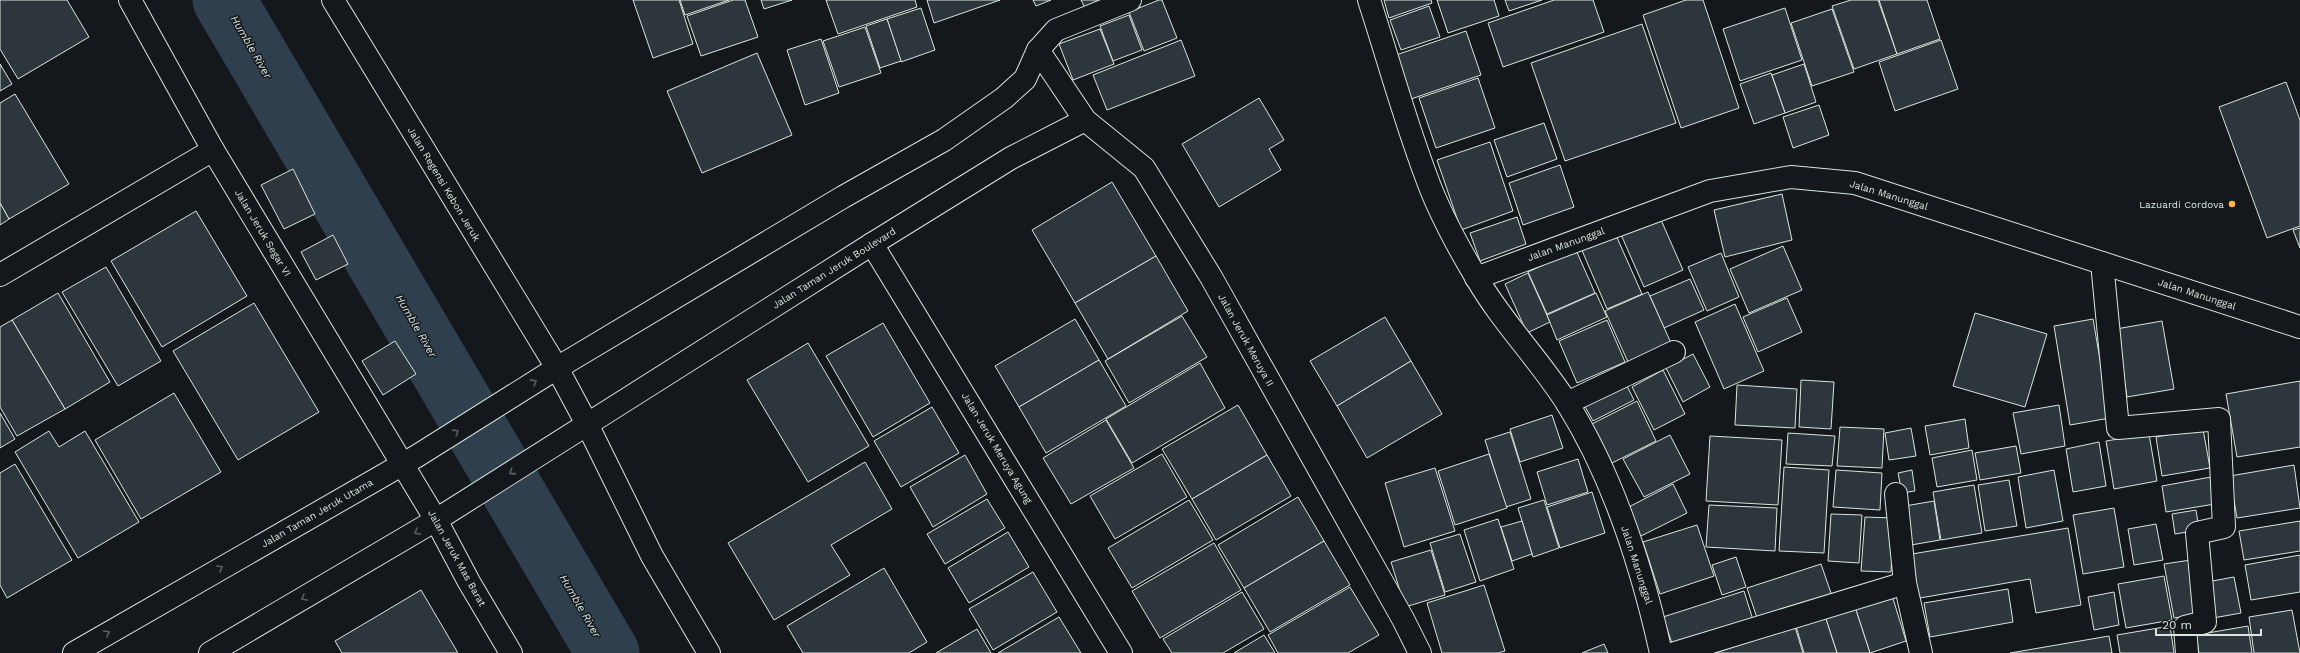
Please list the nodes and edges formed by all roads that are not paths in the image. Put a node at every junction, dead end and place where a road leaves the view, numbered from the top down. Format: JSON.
{"nodes":[{"id":1,"x":130,"y":0,"type":"edge"},
{"id":2,"x":333,"y":0,"type":"edge"},
{"id":3,"x":1130,"y":0,"type":"edge"},
{"id":4,"x":1369,"y":0,"type":"edge"},
{"id":5,"x":1038,"y":50,"type":"junction"},
{"id":6,"x":1085,"y":120,"type":"junction"},
{"id":7,"x":213,"y":150,"type":"junction"},
{"id":8,"x":872,"y":244,"type":"junction"},
{"id":9,"x":2102,"y":263,"type":"junction"},
{"id":10,"x":0,"y":275,"type":"edge"},
{"id":11,"x":1476,"y":278,"type":"junction"},
{"id":12,"x":2300,"y":327,"type":"edge"},
{"id":13,"x":1674,"y":352,"type":"dead end"},
{"id":14,"x":557,"y":368,"type":"junction"},
{"id":15,"x":1567,"y":403,"type":"junction"},
{"id":16,"x":587,"y":424,"type":"junction"},
{"id":17,"x":402,"y":463,"type":"junction"},
{"id":18,"x":1896,"y":494,"type":"dead end"},
{"id":19,"x":436,"y":520,"type":"junction"},
{"id":20,"x":1905,"y":583,"type":"junction"},
{"id":21,"x":1417,"y":652,"type":"edge"},
{"id":22,"x":74,"y":653,"type":"edge"},
{"id":23,"x":210,"y":653,"type":"edge"},
{"id":24,"x":511,"y":653,"type":"edge"},
{"id":25,"x":710,"y":653,"type":"edge"},
{"id":26,"x":1121,"y":653,"type":"edge"},
{"id":27,"x":1661,"y":653,"type":"edge"},
{"id":28,"x":1675,"y":653,"type":"edge"},
{"id":29,"x":1921,"y":653,"type":"edge"},
{"id":30,"x":2187,"y":653,"type":"edge"}],
"edges":[{"from":1,"to":7,"type":"street","name":"Jalan Jeruk Segar VI"},
{"from":2,"to":14,"type":"street","name":"Jalan Regensi Kebon Jeruk"},
{"from":3,"to":5,"type":"street"},
{"from":4,"to":11,"type":"street","name":"Jalan Manunggal"},
{"from":5,"to":6,"type":"street","name":"Jalan Jeruk Meruya II"},
{"from":5,"to":14,"type":"street"},
{"from":6,"to":8,"type":"street","name":"Jalan Taman Jeruk Boulevard"},
{"from":6,"to":21,"type":"street","name":"Jalan Jeruk Meruya II"},
{"from":7,"to":10,"type":"street"},
{"from":7,"to":17,"type":"street","name":"Jalan Jeruk Segar VI"},
{"from":8,"to":16,"type":"street","name":"Jalan Taman Jeruk Boulevard"},
{"from":8,"to":26,"type":"street","name":"Jalan Jeruk Meruya Agung"},
{"from":9,"to":11,"type":"street","name":"Jalan Manunggal"},
{"from":9,"to":12,"type":"street","name":"Jalan Manunggal"},
{"from":9,"to":30,"type":"street"},
{"from":11,"to":15,"type":"street","name":"Jalan Manunggal"},
{"from":13,"to":15,"type":"street"},
{"from":14,"to":16,"type":"street","name":"Jalan Regensi Kebon Jeruk"},
{"from":17,"to":14,"type":"street","name":"Jalan Taman Jeruk Utama","one_way":true},
{"from":15,"to":27,"type":"street","name":"Jalan Manunggal"},
{"from":16,"to":19,"type":"street","one_way":true},
{"from":16,"to":25,"type":"street","name":"Jalan Regensi Kebon Jeruk"},
{"from":17,"to":19,"type":"street","name":"Jalan Jeruk Mas Barat"},
{"from":22,"to":17,"type":"street","name":"Jalan Taman Jeruk Utama","one_way":true},
{"from":18,"to":20,"type":"street"},
{"from":19,"to":23,"type":"street","one_way":true},
{"from":19,"to":24,"type":"street","name":"Jalan Jeruk Mas Barat"},
{"from":20,"to":28,"type":"street"},
{"from":20,"to":29,"type":"street"}]}
